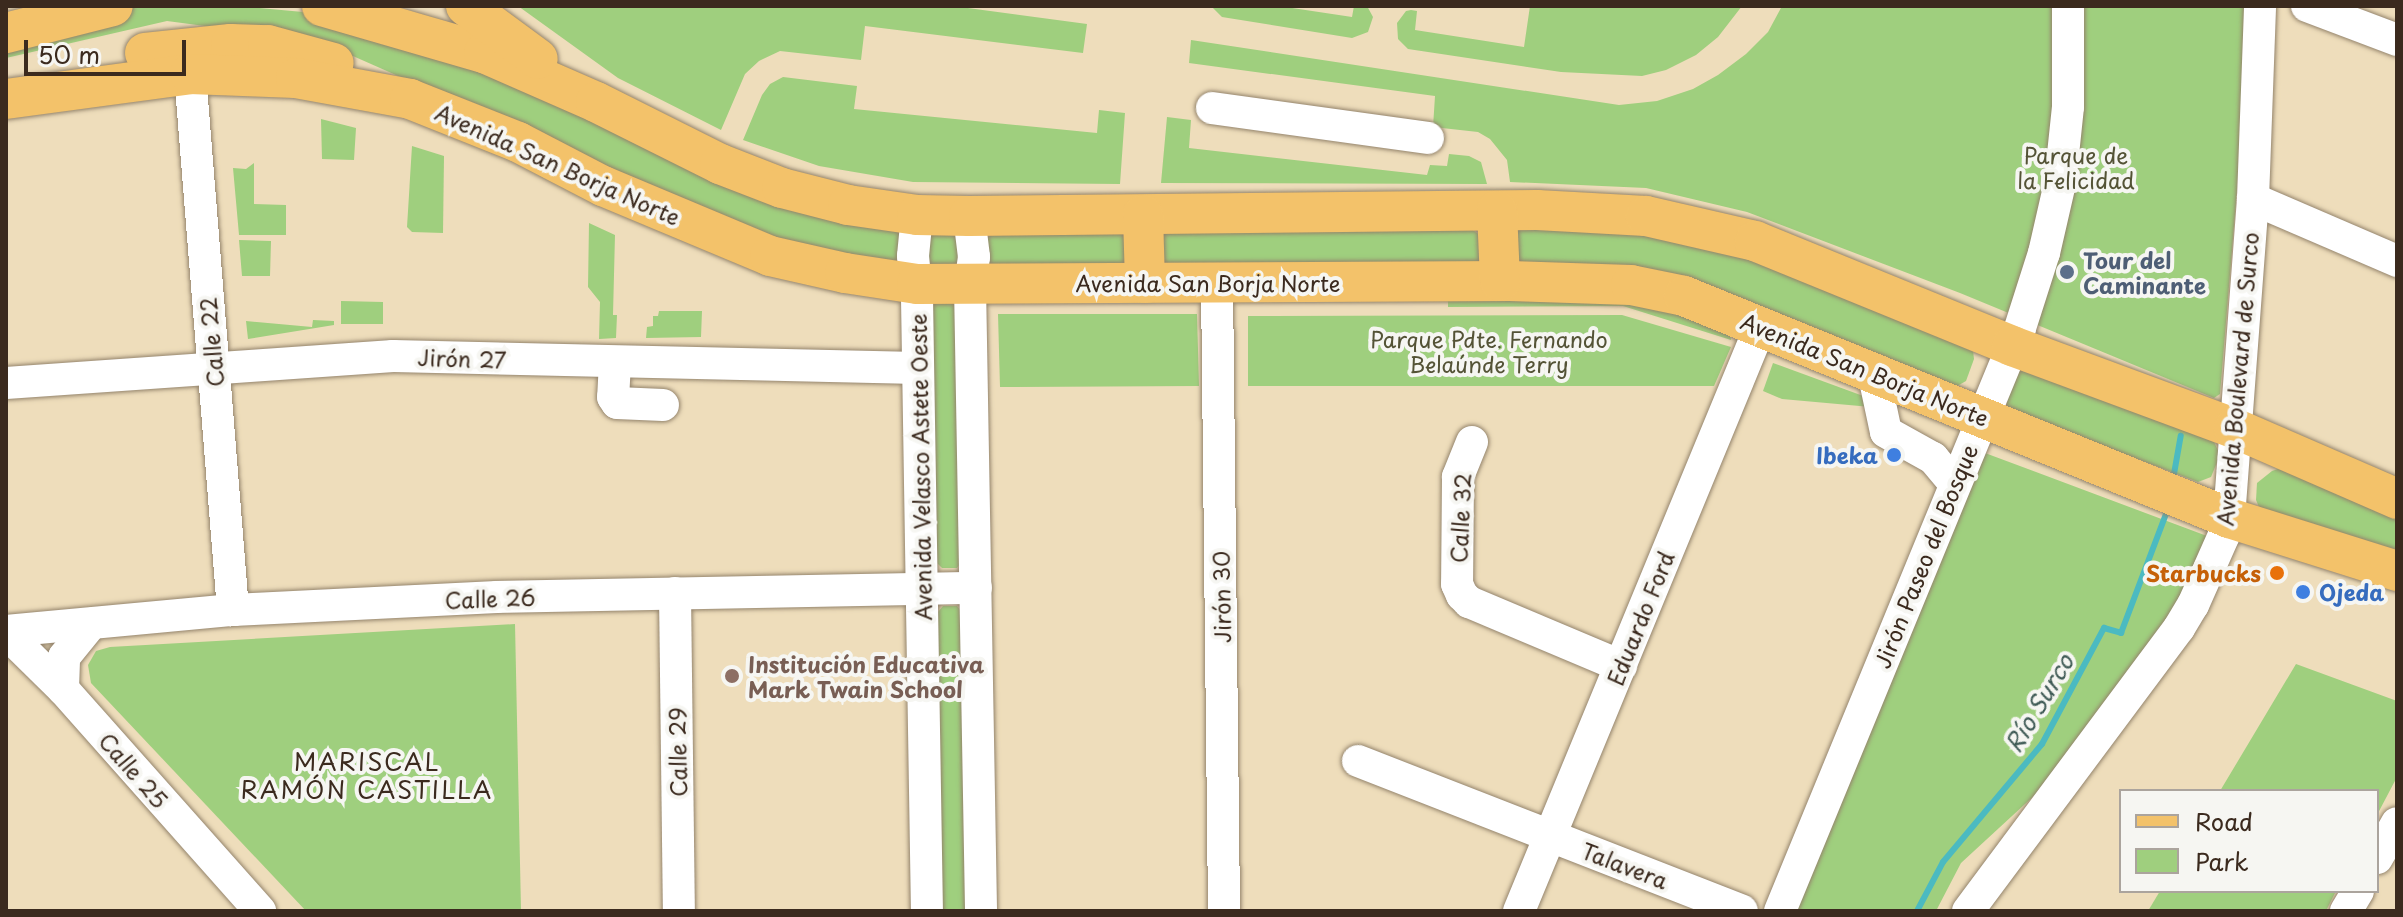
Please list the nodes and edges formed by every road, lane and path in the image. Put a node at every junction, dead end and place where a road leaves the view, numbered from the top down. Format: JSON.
{"nodes":[{"id":1,"x":113,"y":6,"type":"edge"},
{"id":2,"x":322,"y":6,"type":"edge"},
{"id":3,"x":466,"y":6,"type":"edge"},
{"id":4,"x":2068,"y":6,"type":"edge"},
{"id":5,"x":2260,"y":6,"type":"edge"},
{"id":6,"x":2307,"y":6,"type":"edge"},
{"id":7,"x":6,"y":33,"type":"edge"},
{"id":8,"x":2397,"y":40,"type":"edge"},
{"id":9,"x":190,"y":74,"type":"junction"},
{"id":10,"x":16,"y":86,"type":"edge"},
{"id":11,"x":410,"y":99,"type":"junction"},
{"id":12,"x":596,"y":102,"type":"junction"},
{"id":13,"x":1212,"y":108,"type":"dead end"},
{"id":14,"x":1428,"y":138,"type":"dead end"},
{"id":15,"x":2253,"y":199,"type":"junction"},
{"id":16,"x":1497,"y":211,"type":"junction"},
{"id":17,"x":917,"y":215,"type":"junction"},
{"id":18,"x":1143,"y":215,"type":"junction"},
{"id":19,"x":969,"y":216,"type":"junction"},
{"id":20,"x":2397,"y":261,"type":"edge"},
{"id":21,"x":1500,"y":281,"type":"junction"},
{"id":22,"x":1145,"y":283,"type":"junction"},
{"id":23,"x":1217,"y":283,"type":"junction"},
{"id":24,"x":970,"y":285,"type":"junction"},
{"id":25,"x":917,"y":291,"type":"junction"},
{"id":26,"x":1761,"y":325,"type":"junction"},
{"id":27,"x":2012,"y":346,"type":"junction"},
{"id":28,"x":615,"y":362,"type":"junction"},
{"id":29,"x":213,"y":366,"type":"junction"},
{"id":30,"x":918,"y":368,"type":"junction"},
{"id":31,"x":1873,"y":371,"type":"junction"},
{"id":32,"x":6,"y":383,"type":"edge"},
{"id":33,"x":663,"y":405,"type":"dead end"},
{"id":34,"x":1982,"y":416,"type":"junction"},
{"id":35,"x":2234,"y":428,"type":"junction"},
{"id":36,"x":1472,"y":442,"type":"dead end"},
{"id":37,"x":1955,"y":484,"type":"junction"},
{"id":38,"x":2397,"y":499,"type":"edge"},
{"id":39,"x":2229,"y":518,"type":"junction"},
{"id":40,"x":2397,"y":571,"type":"edge"},
{"id":41,"x":922,"y":588,"type":"junction"},
{"id":42,"x":976,"y":588,"type":"junction"},
{"id":43,"x":675,"y":593,"type":"junction"},
{"id":44,"x":233,"y":610,"type":"junction"},
{"id":45,"x":91,"y":624,"type":"junction"},
{"id":46,"x":6,"y":632,"type":"edge"},
{"id":47,"x":1621,"y":666,"type":"junction"},
{"id":48,"x":63,"y":689,"type":"junction"},
{"id":49,"x":1358,"y":761,"type":"dead end"},
{"id":50,"x":2397,"y":825,"type":"edge"},
{"id":51,"x":1551,"y":836,"type":"junction"},
{"id":52,"x":2379,"y":855,"type":"edge"},
{"id":53,"x":2357,"y":893,"type":"edge"},
{"id":54,"x":251,"y":908,"type":"edge"},
{"id":55,"x":679,"y":911,"type":"edge"},
{"id":56,"x":927,"y":911,"type":"edge"},
{"id":57,"x":981,"y":911,"type":"edge"},
{"id":58,"x":1224,"y":911,"type":"edge"},
{"id":59,"x":1519,"y":911,"type":"edge"},
{"id":60,"x":1742,"y":911,"type":"edge"},
{"id":61,"x":1780,"y":911,"type":"edge"},
{"id":62,"x":1968,"y":911,"type":"edge"},
{"id":63,"x":2346,"y":911,"type":"edge"}],
"edges":[{"from":1,"to":7,"type":"main road"},
{"from":2,"to":12,"type":"main road"},
{"from":3,"to":12,"type":"main road"},
{"from":4,"to":27,"type":"street","name":"Jirón Paseo del Bosque"},
{"from":5,"to":15,"type":"street","name":"Avenida Boulevard de Surco"},
{"from":6,"to":8,"type":"street"},
{"from":9,"to":10,"type":"main road","name":"Avenida San Borja Norte"},
{"from":9,"to":11,"type":"main road","name":"Avenida San Borja Norte"},
{"from":9,"to":29,"type":"street","name":"Calle 22"},
{"from":10,"to":11,"type":"main road"},
{"from":11,"to":25,"type":"main road","name":"Avenida San Borja Norte"},
{"from":12,"to":17,"type":"main road"},
{"from":13,"to":14,"type":"street"},
{"from":15,"to":20,"type":"street"},
{"from":15,"to":35,"type":"street","name":"Avenida Boulevard de Surco"},
{"from":16,"to":18,"type":"main road"},
{"from":16,"to":21,"type":"main road"},
{"from":16,"to":27,"type":"main road"},
{"from":17,"to":19,"type":"main road"},
{"from":17,"to":25,"type":"street","name":"Avenida Velasco Astete Oeste"},
{"from":18,"to":19,"type":"main road"},
{"from":18,"to":22,"type":"main road"},
{"from":19,"to":24,"type":"street"},
{"from":21,"to":23,"type":"main road","name":"Avenida San Borja Norte"},
{"from":21,"to":26,"type":"main road","name":"Avenida San Borja Norte"},
{"from":22,"to":23,"type":"main road","name":"Avenida San Borja Norte"},
{"from":22,"to":24,"type":"main road","name":"Avenida San Borja Norte"},
{"from":23,"to":58,"type":"street","name":"Jirón 30"},
{"from":24,"to":25,"type":"main road","name":"Avenida San Borja Norte"},
{"from":24,"to":42,"type":"street"},
{"from":25,"to":30,"type":"street","name":"Avenida Velasco Astete Oeste"},
{"from":26,"to":31,"type":"main road","name":"Avenida San Borja Norte"},
{"from":26,"to":47,"type":"street","name":"Eduardo Ford"},
{"from":27,"to":34,"type":"street","name":"Jirón Paseo del Bosque"},
{"from":27,"to":35,"type":"main road"},
{"from":28,"to":29,"type":"street","name":"Jirón 27"},
{"from":28,"to":30,"type":"street","name":"Jirón 27"},
{"from":28,"to":33,"type":"street"},
{"from":29,"to":32,"type":"street","name":"Jirón 27"},
{"from":29,"to":44,"type":"street","name":"Calle 22"},
{"from":30,"to":41,"type":"street","name":"Avenida Velasco Astete Oeste"},
{"from":31,"to":34,"type":"main road","name":"Avenida San Borja Norte"},
{"from":31,"to":37,"type":"street"},
{"from":34,"to":37,"type":"street","name":"Jirón Paseo del Bosque"},
{"from":34,"to":39,"type":"main road","name":"Avenida San Borja Norte"},
{"from":35,"to":38,"type":"main road"},
{"from":35,"to":39,"type":"street","name":"Avenida Boulevard de Surco"},
{"from":36,"to":47,"type":"street","name":"Calle 32"},
{"from":37,"to":61,"type":"street","name":"Jirón Paseo del Bosque"},
{"from":39,"to":40,"type":"main road","name":"Avenida San Borja Norte"},
{"from":39,"to":62,"type":"street","name":"Avenida Boulevard de Surco"},
{"from":41,"to":42,"type":"street","name":"Calle 26"},
{"from":41,"to":43,"type":"street","name":"Calle 26"},
{"from":41,"to":56,"type":"street","name":"Avenida Velasco Astete Oeste"},
{"from":42,"to":57,"type":"street"},
{"from":43,"to":44,"type":"street","name":"Calle 26"},
{"from":43,"to":55,"type":"street","name":"Calle 29"},
{"from":44,"to":45,"type":"street","name":"Calle 26"},
{"from":45,"to":46,"type":"street","name":"Calle 26"},
{"from":45,"to":48,"type":"street"},
{"from":46,"to":48,"type":"street","name":"Calle 25"},
{"from":47,"to":51,"type":"street","name":"Eduardo Ford"},
{"from":48,"to":54,"type":"street","name":"Calle 25"},
{"from":49,"to":51,"type":"street","name":"Talavera"},
{"from":50,"to":52,"type":"street"},
{"from":51,"to":59,"type":"street","name":"Eduardo Ford"},
{"from":51,"to":60,"type":"street","name":"Talavera"},
{"from":53,"to":63,"type":"street"}]}
